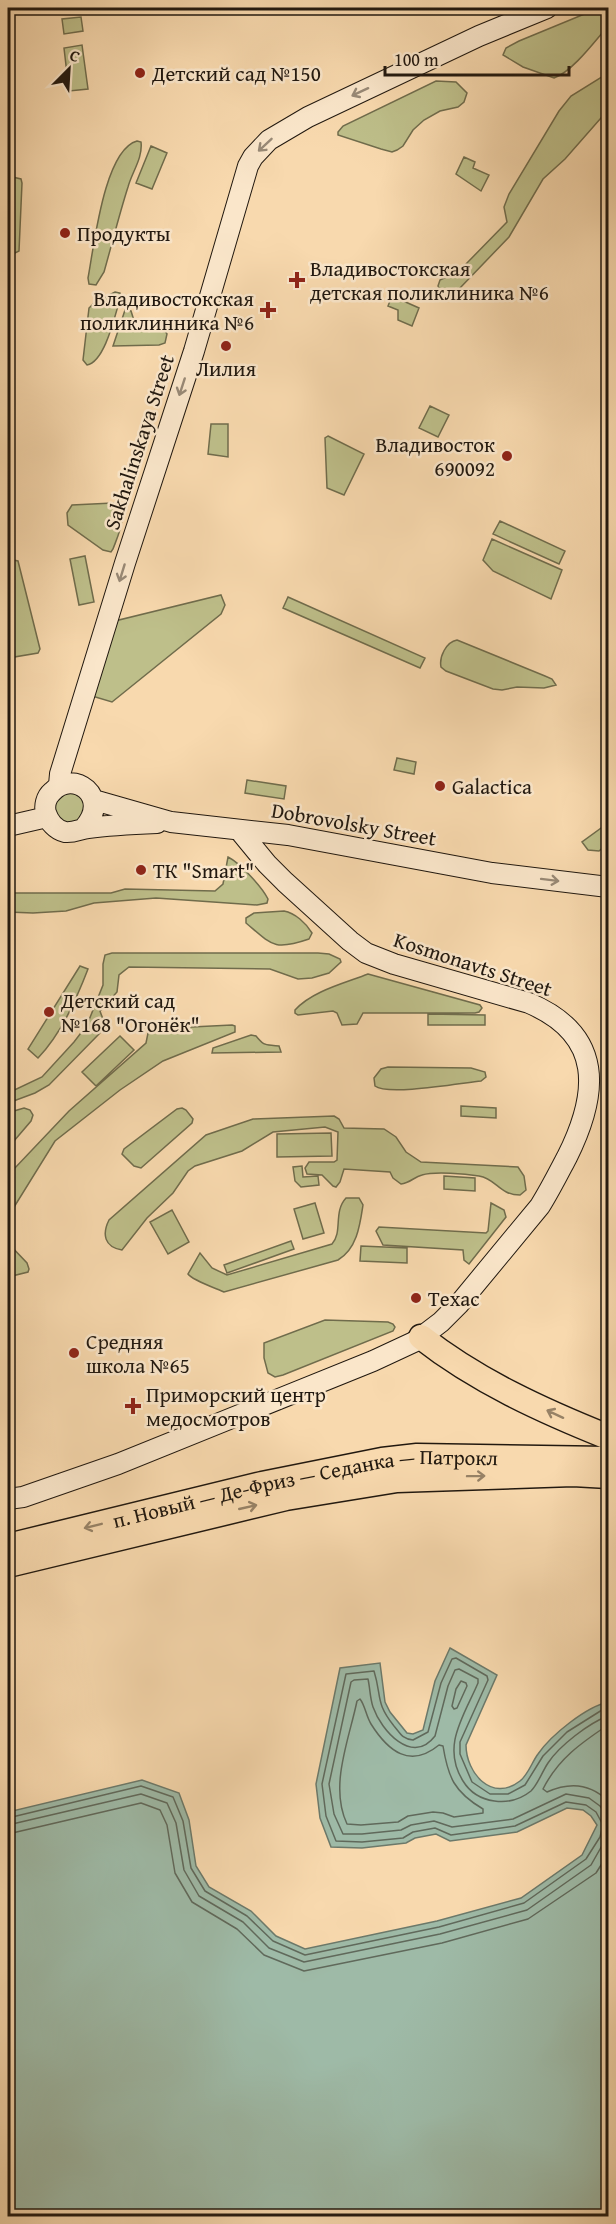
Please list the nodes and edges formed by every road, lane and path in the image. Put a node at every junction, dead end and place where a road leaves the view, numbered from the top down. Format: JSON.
{"nodes":[{"id":1,"x":547,"y":8,"type":"edge"},
{"id":2,"x":59,"y":786,"type":"junction"},
{"id":3,"x":94,"y":800,"type":"junction"},
{"id":4,"x":47,"y":817,"type":"junction"},
{"id":5,"x":171,"y":822,"type":"junction"},
{"id":6,"x":8,"y":826,"type":"edge"},
{"id":7,"x":84,"y":828,"type":"junction"},
{"id":8,"x":239,"y":830,"type":"junction"},
{"id":9,"x":609,"y":887,"type":"edge"},
{"id":10,"x":421,"y":1337,"type":"junction"},
{"id":11,"x":609,"y":1437,"type":"edge"},
{"id":12,"x":609,"y":1459,"type":"edge"},
{"id":13,"x":573,"y":1466,"type":"junction"},
{"id":14,"x":417,"y":1467,"type":"junction"},
{"id":15,"x":609,"y":1476,"type":"edge"},
{"id":16,"x":8,"y":1499,"type":"edge"},
{"id":17,"x":8,"y":1546,"type":"edge"},
{"id":18,"x":8,"y":1565,"type":"edge"}],
"edges":[{"from":1,"to":2,"type":"main road","name":"Sakhalinskaya Street","one_way":true},
{"from":2,"to":3,"type":"main road"},
{"from":2,"to":4,"type":"main road"},
{"from":3,"to":5,"type":"main road","name":"Dobrovolsky Street"},
{"from":3,"to":7,"type":"main road"},
{"from":4,"to":6,"type":"main road"},
{"from":4,"to":7,"type":"main road"},
{"from":5,"to":7,"type":"main road"},
{"from":5,"to":8,"type":"main road","name":"Dobrovolsky Street"},
{"from":8,"to":9,"type":"main road","name":"Dobrovolsky Street","one_way":true},
{"from":8,"to":10,"type":"main road","name":"Kosmonavts Street"},
{"from":11,"to":10,"type":"highway","one_way":true},
{"from":10,"to":16,"type":"main road","name":"Kosmonavts Street"},
{"from":12,"to":13,"type":"highway","name":"п. Новый — Де-Фриз — Седанка — Патрокл"},
{"from":13,"to":14,"type":"highway","name":"п. Новый — Де-Фриз — Седанка — Патрокл"},
{"from":13,"to":15,"type":"highway","name":"п. Новый — Де-Фриз — Седанка — Патрокл"},
{"from":14,"to":17,"type":"highway","name":"п. Новый — Де-Фриз — Седанка — Патрокл","one_way":true},
{"from":18,"to":14,"type":"highway","name":"п. Новый — Де-Фриз — Седанка — Патрокл","one_way":true}]}
